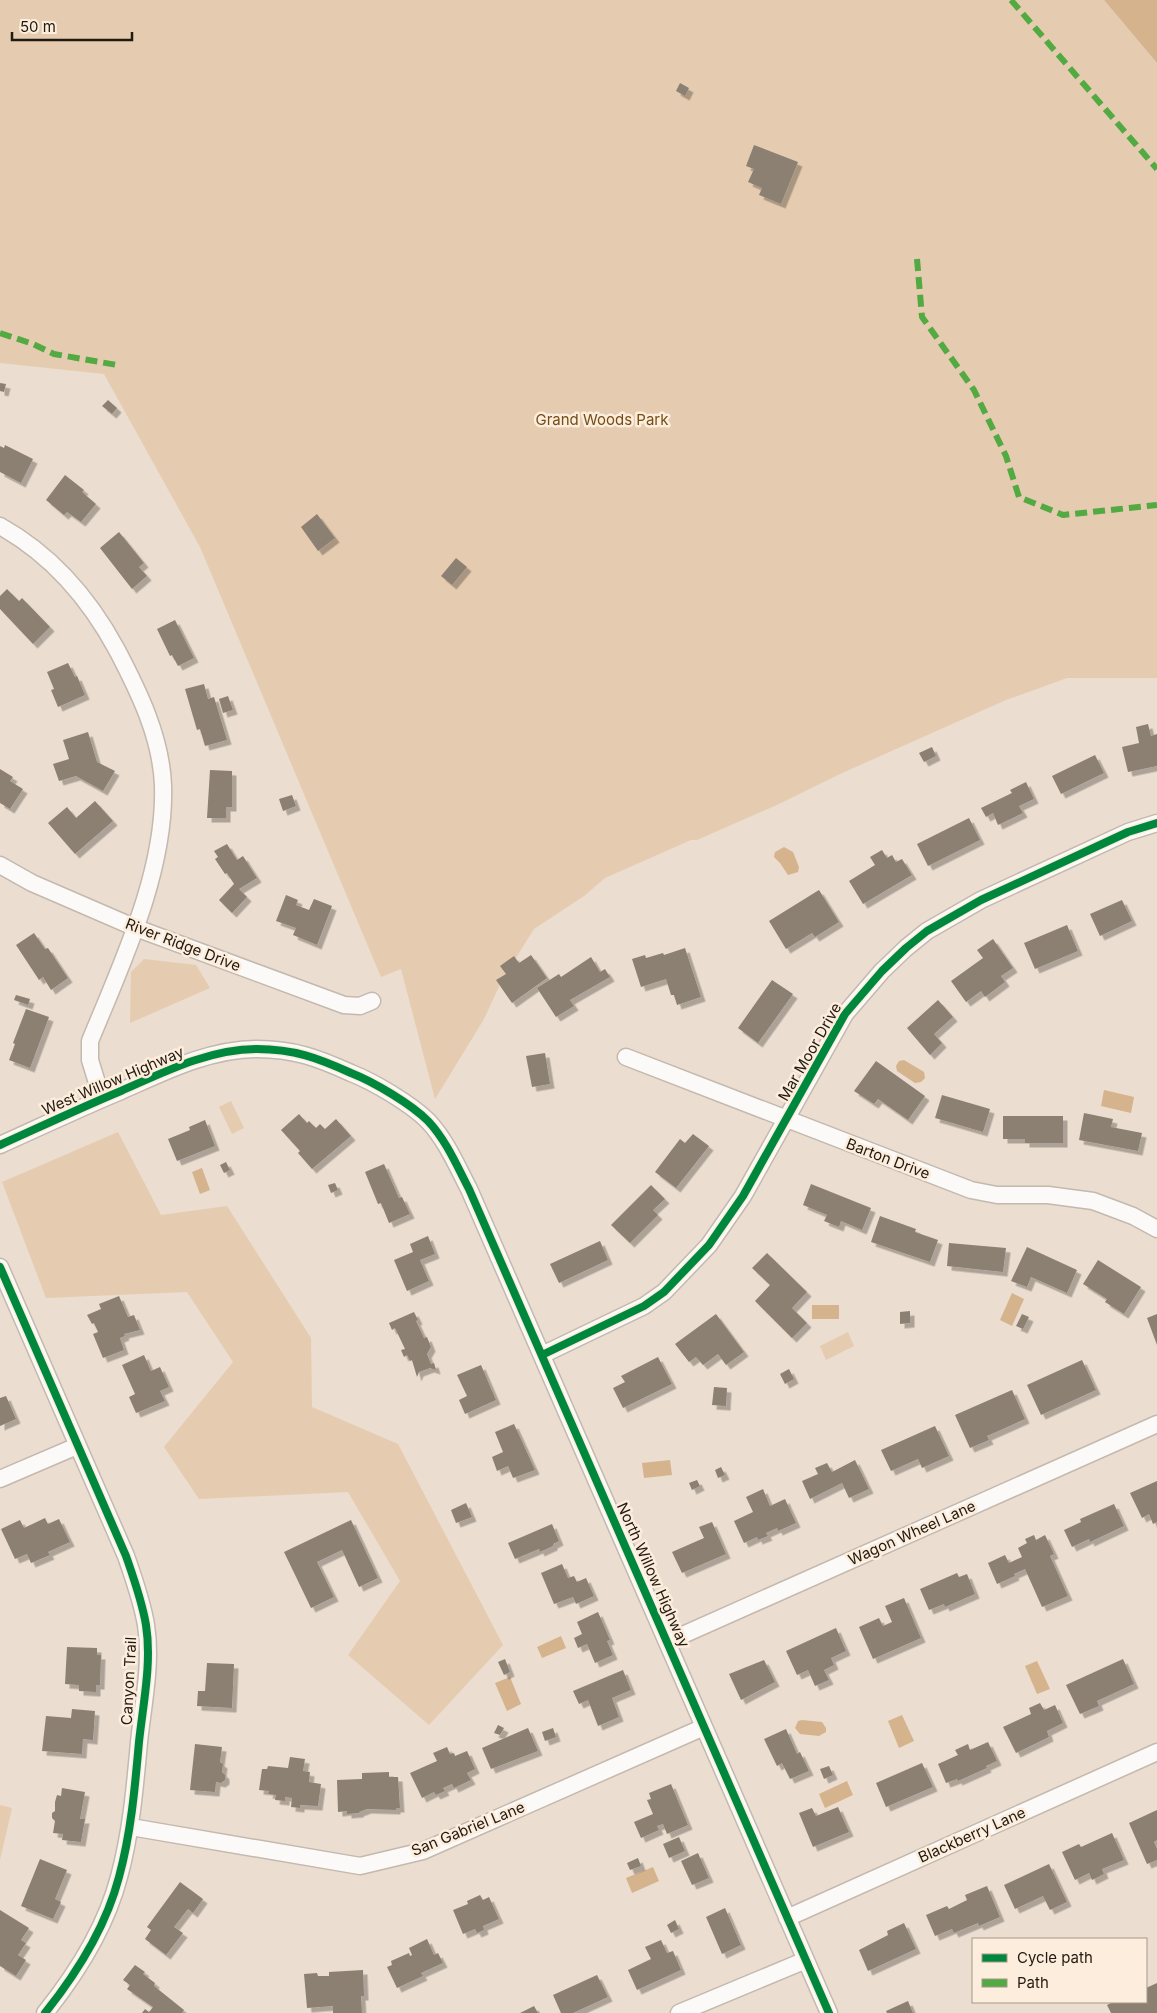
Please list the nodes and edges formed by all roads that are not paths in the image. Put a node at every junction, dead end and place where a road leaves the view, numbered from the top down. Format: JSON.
{"nodes":[{"id":1,"x":0,"y":526,"type":"edge"},
{"id":2,"x":1157,"y":823,"type":"edge"},
{"id":3,"x":0,"y":865,"type":"edge"},
{"id":4,"x":136,"y":928,"type":"junction"},
{"id":5,"x":372,"y":1001,"type":"dead end"},
{"id":6,"x":626,"y":1056,"type":"dead end"},
{"id":7,"x":102,"y":1099,"type":"junction"},
{"id":8,"x":787,"y":1119,"type":"junction"},
{"id":9,"x":0,"y":1145,"type":"edge"},
{"id":10,"x":448,"y":1149,"type":"joint"},
{"id":11,"x":1157,"y":1230,"type":"edge"},
{"id":12,"x":0,"y":1267,"type":"edge"},
{"id":13,"x":542,"y":1355,"type":"junction"},
{"id":14,"x":1157,"y":1424,"type":"edge"},
{"id":15,"x":77,"y":1446,"type":"junction"},
{"id":16,"x":0,"y":1479,"type":"edge"},
{"id":17,"x":667,"y":1642,"type":"junction"},
{"id":18,"x":704,"y":1727,"type":"junction"},
{"id":19,"x":1157,"y":1752,"type":"edge"},
{"id":20,"x":130,"y":1827,"type":"junction"},
{"id":21,"x":787,"y":1918,"type":"junction"},
{"id":22,"x":806,"y":1960,"type":"junction"},
{"id":23,"x":45,"y":2013,"type":"edge"},
{"id":24,"x":678,"y":2013,"type":"edge"},
{"id":25,"x":829,"y":2013,"type":"edge"}],
"edges":[{"from":1,"to":4,"type":"street"},
{"from":2,"to":8,"type":"street","name":"Mar Moor Drive"},
{"from":3,"to":4,"type":"street","name":"River Ridge Drive"},
{"from":4,"to":5,"type":"street","name":"River Ridge Drive"},
{"from":4,"to":7,"type":"street"},
{"from":6,"to":8,"type":"street","name":"Barton Drive"},
{"from":7,"to":9,"type":"street","name":"West Willow Highway"},
{"from":7,"to":10,"type":"street","name":"West Willow Highway"},
{"from":8,"to":11,"type":"street","name":"Barton Drive"},
{"from":8,"to":13,"type":"street","name":"Mar Moor Drive"},
{"from":10,"to":13,"type":"street","name":"North Willow Highway"},
{"from":12,"to":15,"type":"street","name":"Canyon Trail"},
{"from":13,"to":17,"type":"street","name":"North Willow Highway"},
{"from":14,"to":17,"type":"street","name":"Wagon Wheel Lane"},
{"from":15,"to":16,"type":"street"},
{"from":15,"to":20,"type":"street","name":"Canyon Trail"},
{"from":17,"to":18,"type":"street","name":"North Willow Highway"},
{"from":18,"to":20,"type":"street","name":"San Gabriel Lane"},
{"from":18,"to":21,"type":"street","name":"North Willow Highway"},
{"from":19,"to":21,"type":"street","name":"Blackberry Lane"},
{"from":20,"to":23,"type":"street","name":"Canyon Trail"},
{"from":21,"to":22,"type":"street","name":"North Willow Highway"},
{"from":22,"to":24,"type":"street"},
{"from":22,"to":25,"type":"street","name":"North Willow Highway"}]}
